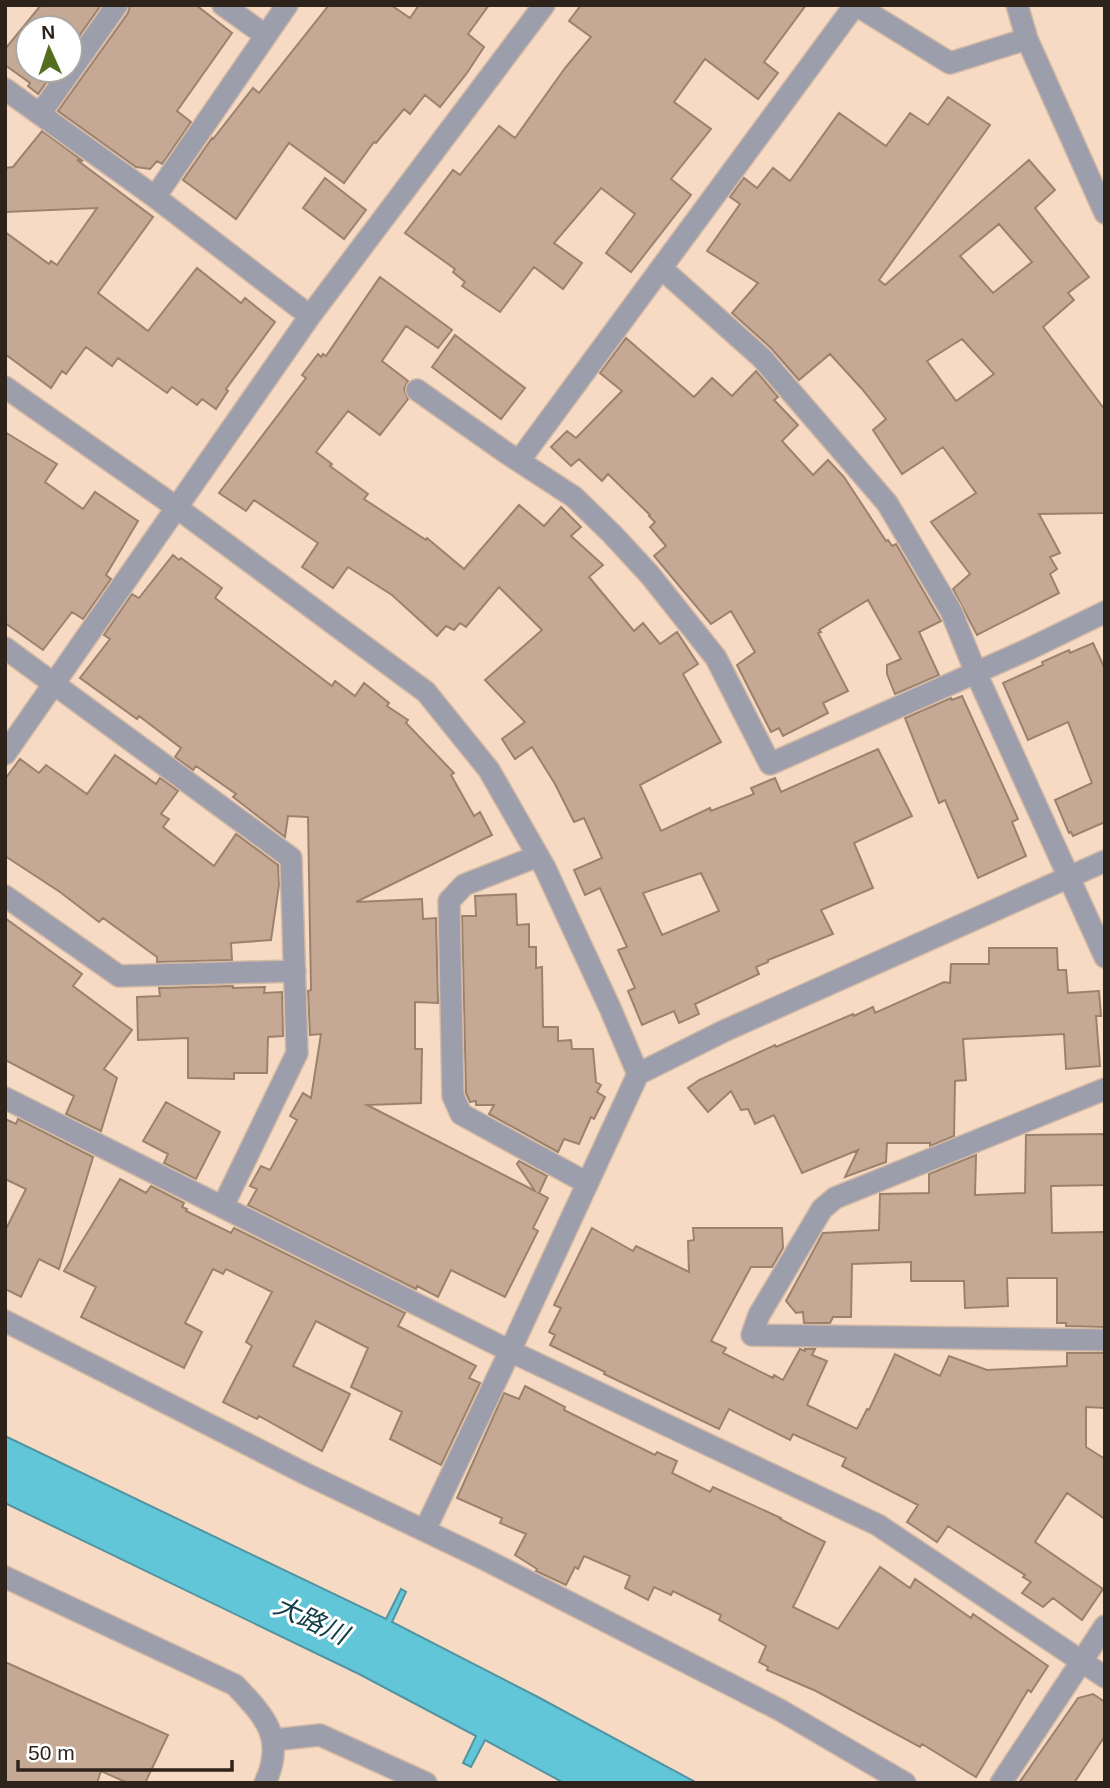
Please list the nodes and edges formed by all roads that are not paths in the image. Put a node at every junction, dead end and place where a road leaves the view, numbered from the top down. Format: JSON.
{"nodes":[{"id":1,"x":117,"y":5,"type":"edge"},
{"id":2,"x":223,"y":5,"type":"edge"},
{"id":3,"x":287,"y":5,"type":"edge"},
{"id":4,"x":856,"y":5,"type":"edge"},
{"id":5,"x":1017,"y":5,"type":"edge"},
{"id":6,"x":537,"y":8,"type":"edge"},
{"id":7,"x":265,"y":35,"type":"junction"},
{"id":8,"x":1027,"y":39,"type":"junction"},
{"id":9,"x":5,"y":89,"type":"edge"},
{"id":10,"x":40,"y":114,"type":"junction"},
{"id":11,"x":155,"y":197,"type":"junction"},
{"id":12,"x":1105,"y":213,"type":"edge"},
{"id":13,"x":661,"y":268,"type":"junction"},
{"id":14,"x":310,"y":316,"type":"junction"},
{"id":15,"x":5,"y":387,"type":"edge"},
{"id":16,"x":417,"y":390,"type":"dead end"},
{"id":17,"x":519,"y":461,"type":"junction"},
{"id":18,"x":176,"y":508,"type":"junction"},
{"id":19,"x":1105,"y":612,"type":"edge"},
{"id":20,"x":5,"y":648,"type":"edge"},
{"id":21,"x":976,"y":673,"type":"junction"},
{"id":22,"x":54,"y":684,"type":"junction"},
{"id":23,"x":5,"y":754,"type":"edge"},
{"id":24,"x":538,"y":856,"type":"junction"},
{"id":25,"x":1105,"y":860,"type":"edge"},
{"id":26,"x":1069,"y":877,"type":"junction"},
{"id":27,"x":5,"y":895,"type":"edge"},
{"id":28,"x":1105,"y":957,"type":"edge"},
{"id":29,"x":295,"y":971,"type":"junction"},
{"id":30,"x":638,"y":1074,"type":"junction"},
{"id":31,"x":1105,"y":1089,"type":"edge"},
{"id":32,"x":5,"y":1098,"type":"edge"},
{"id":33,"x":586,"y":1184,"type":"junction"},
{"id":34,"x":223,"y":1206,"type":"junction"},
{"id":35,"x":5,"y":1321,"type":"edge"},
{"id":36,"x":1105,"y":1340,"type":"edge"},
{"id":37,"x":510,"y":1351,"type":"junction"},
{"id":38,"x":425,"y":1530,"type":"junction"},
{"id":39,"x":5,"y":1577,"type":"edge"},
{"id":40,"x":1105,"y":1626,"type":"edge"},
{"id":41,"x":1082,"y":1662,"type":"junction"},
{"id":42,"x":1105,"y":1677,"type":"edge"},
{"id":43,"x":274,"y":1740,"type":"junction"},
{"id":44,"x":265,"y":1783,"type":"edge"},
{"id":45,"x":426,"y":1783,"type":"edge"},
{"id":46,"x":905,"y":1783,"type":"edge"},
{"id":47,"x":1001,"y":1783,"type":"edge"}],
"edges":[{"from":1,"to":10,"type":"street"},
{"from":2,"to":7,"type":"street"},
{"from":3,"to":7,"type":"street"},
{"from":4,"to":8,"type":"street"},
{"from":4,"to":13,"type":"street"},
{"from":5,"to":8,"type":"street"},
{"from":6,"to":14,"type":"street"},
{"from":7,"to":11,"type":"street"},
{"from":8,"to":12,"type":"street"},
{"from":9,"to":10,"type":"street"},
{"from":10,"to":11,"type":"street"},
{"from":11,"to":14,"type":"street"},
{"from":13,"to":17,"type":"street"},
{"from":13,"to":21,"type":"street"},
{"from":14,"to":18,"type":"street"},
{"from":15,"to":18,"type":"street"},
{"from":16,"to":17,"type":"street"},
{"from":17,"to":21,"type":"street"},
{"from":18,"to":22,"type":"street"},
{"from":18,"to":24,"type":"street"},
{"from":19,"to":21,"type":"street"},
{"from":20,"to":22,"type":"street"},
{"from":21,"to":26,"type":"street"},
{"from":22,"to":23,"type":"street"},
{"from":22,"to":29,"type":"street"},
{"from":24,"to":30,"type":"street"},
{"from":24,"to":33,"type":"street"},
{"from":25,"to":26,"type":"street"},
{"from":26,"to":28,"type":"street"},
{"from":26,"to":30,"type":"street"},
{"from":27,"to":29,"type":"street"},
{"from":29,"to":34,"type":"street"},
{"from":30,"to":33,"type":"street"},
{"from":31,"to":36,"type":"street"},
{"from":32,"to":34,"type":"street"},
{"from":33,"to":37,"type":"street"},
{"from":34,"to":37,"type":"street"},
{"from":35,"to":38,"type":"street"},
{"from":37,"to":38,"type":"street"},
{"from":37,"to":41,"type":"street"},
{"from":38,"to":46,"type":"street"},
{"from":39,"to":43,"type":"street"},
{"from":40,"to":41,"type":"street"},
{"from":41,"to":42,"type":"street"},
{"from":41,"to":47,"type":"street"},
{"from":43,"to":44,"type":"street"},
{"from":43,"to":45,"type":"street"}]}
